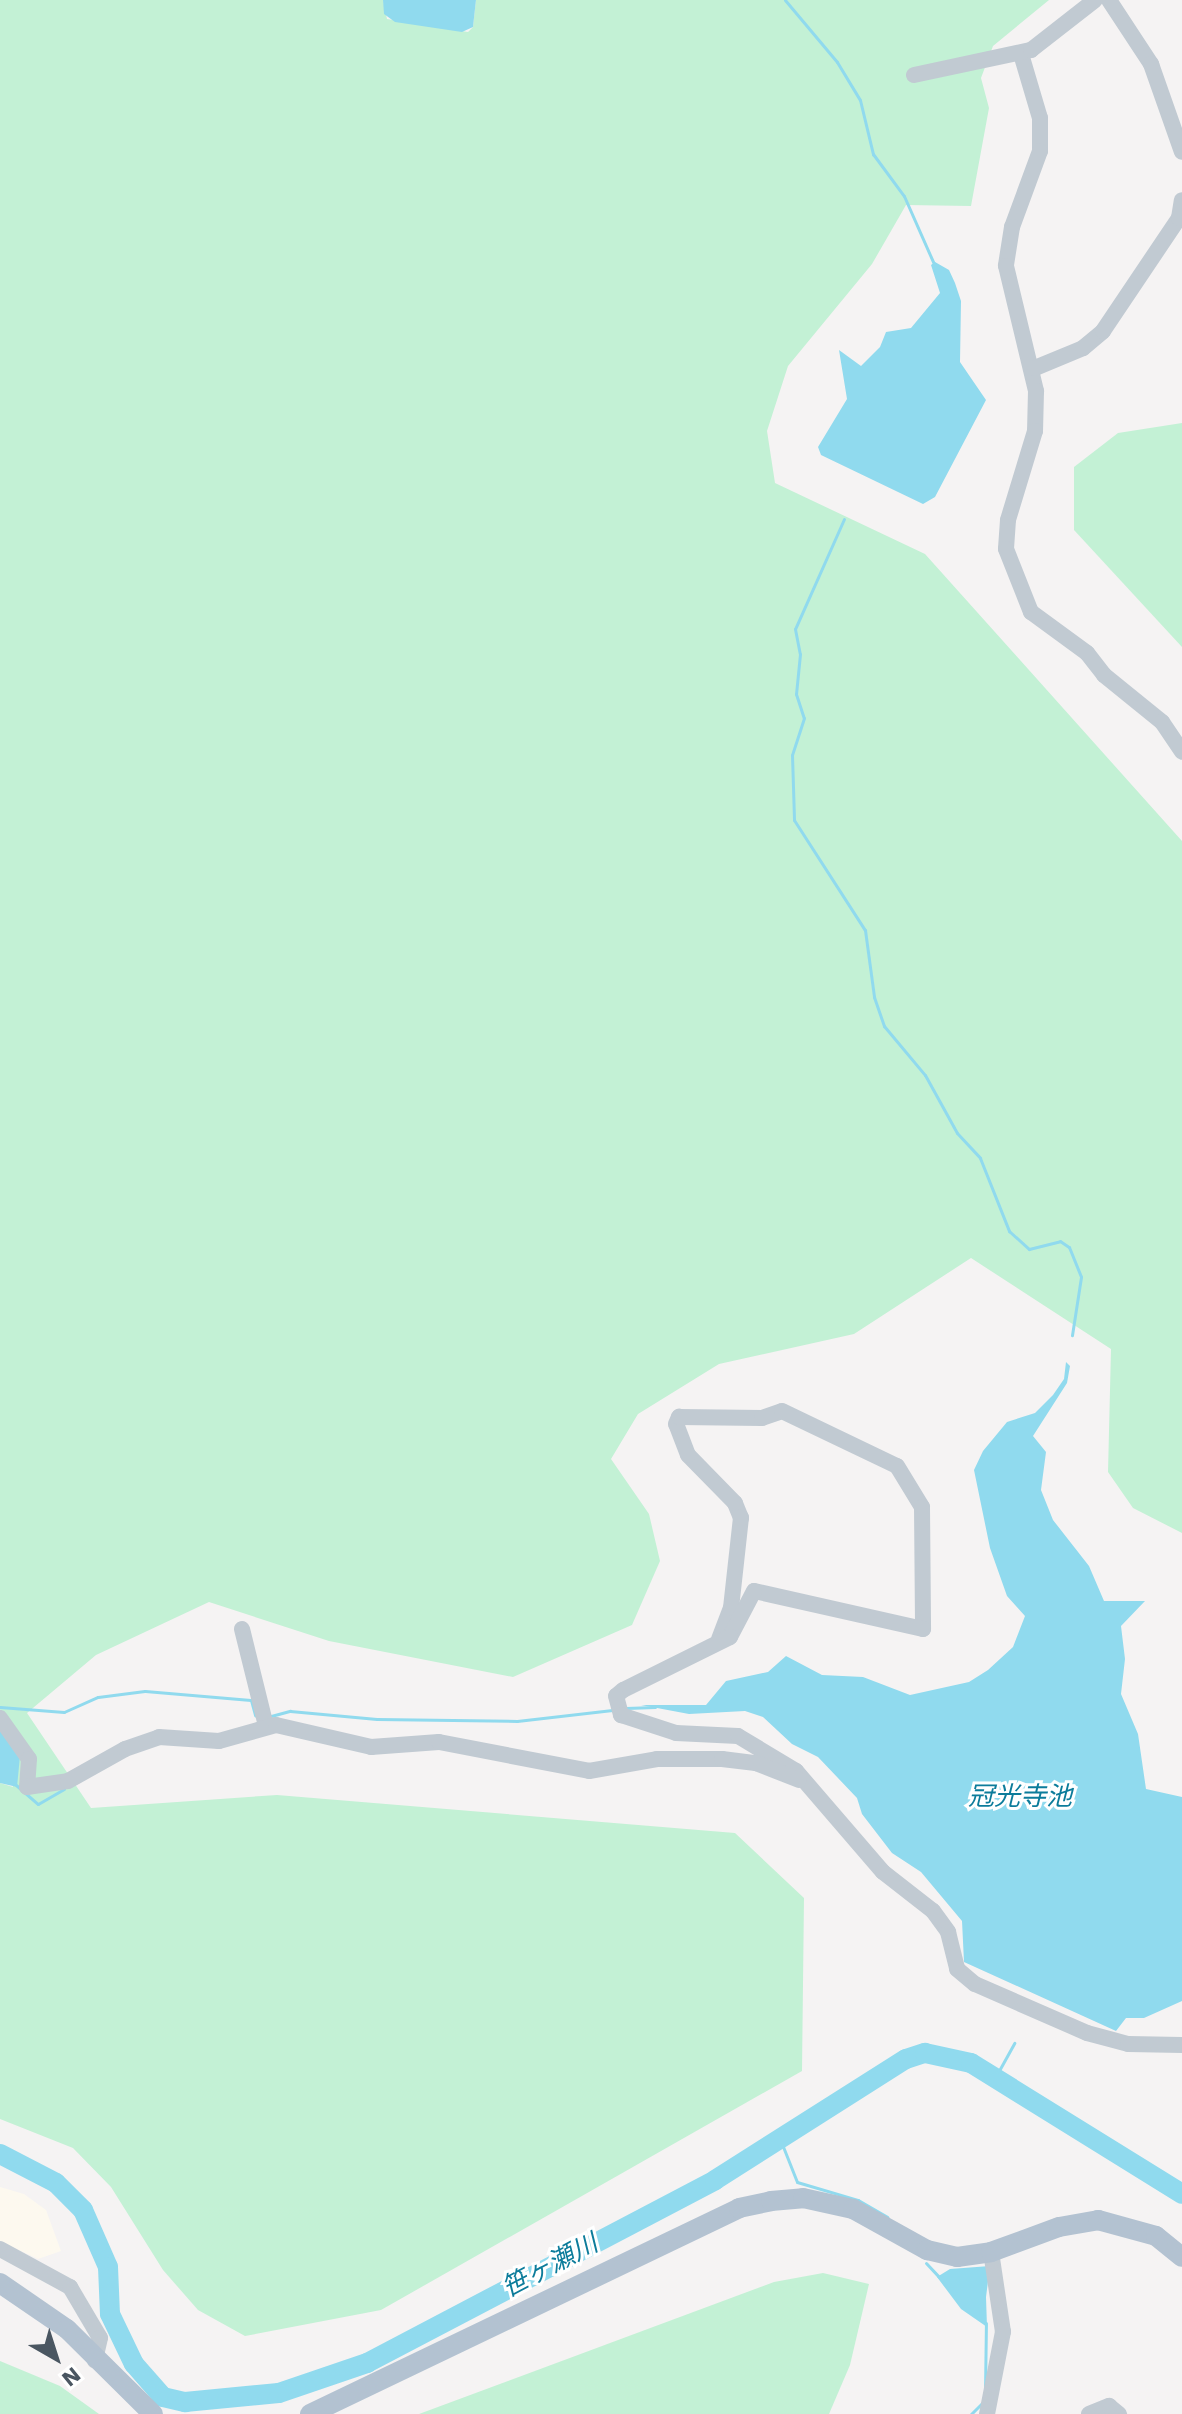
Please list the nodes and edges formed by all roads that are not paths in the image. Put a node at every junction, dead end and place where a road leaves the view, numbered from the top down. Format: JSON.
{"nodes":[{"id":1,"x":1095,"y":0,"type":"edge"},
{"id":2,"x":1109,"y":0,"type":"edge"},
{"id":3,"x":1021,"y":54,"type":"junction"},
{"id":4,"x":914,"y":75,"type":"dead end"},
{"id":5,"x":1182,"y":152,"type":"edge"},
{"id":6,"x":1182,"y":200,"type":"edge"},
{"id":7,"x":1035,"y":368,"type":"junction"},
{"id":8,"x":1182,"y":752,"type":"edge"},
{"id":9,"x":242,"y":1629,"type":"dead end"},
{"id":10,"x":719,"y":1639,"type":"junction"},
{"id":11,"x":0,"y":1718,"type":"edge"},
{"id":12,"x":260,"y":1727,"type":"junction"},
{"id":13,"x":805,"y":1780,"type":"junction"},
{"id":14,"x":1182,"y":2045,"type":"edge"},
{"id":15,"x":0,"y":2249,"type":"edge"},
{"id":16,"x":991,"y":2252,"type":"junction"},
{"id":17,"x":1182,"y":2257,"type":"edge"},
{"id":18,"x":0,"y":2283,"type":"edge"},
{"id":19,"x":95,"y":2360,"type":"junction"},
{"id":20,"x":153,"y":2414,"type":"edge"},
{"id":21,"x":310,"y":2414,"type":"edge"},
{"id":22,"x":987,"y":2414,"type":"edge"},
{"id":23,"x":1089,"y":2414,"type":"edge"},
{"id":24,"x":1119,"y":2414,"type":"edge"}],
"edges":[{"from":1,"to":3,"type":"street"},
{"from":2,"to":5,"type":"street"},
{"from":3,"to":4,"type":"street"},
{"from":3,"to":7,"type":"street"},
{"from":6,"to":7,"type":"street"},
{"from":7,"to":8,"type":"street"},
{"from":9,"to":12,"type":"street"},
{"from":10,"to":10,"type":"street"},
{"from":10,"to":13,"type":"street"},
{"from":11,"to":12,"type":"street"},
{"from":12,"to":13,"type":"street"},
{"from":13,"to":14,"type":"street"},
{"from":15,"to":19,"type":"street"},
{"from":16,"to":17,"type":"main road"},
{"from":16,"to":21,"type":"main road"},
{"from":16,"to":22,"type":"street"},
{"from":18,"to":19,"type":"main road"},
{"from":19,"to":20,"type":"main road"},
{"from":23,"to":24,"type":"street"}]}
